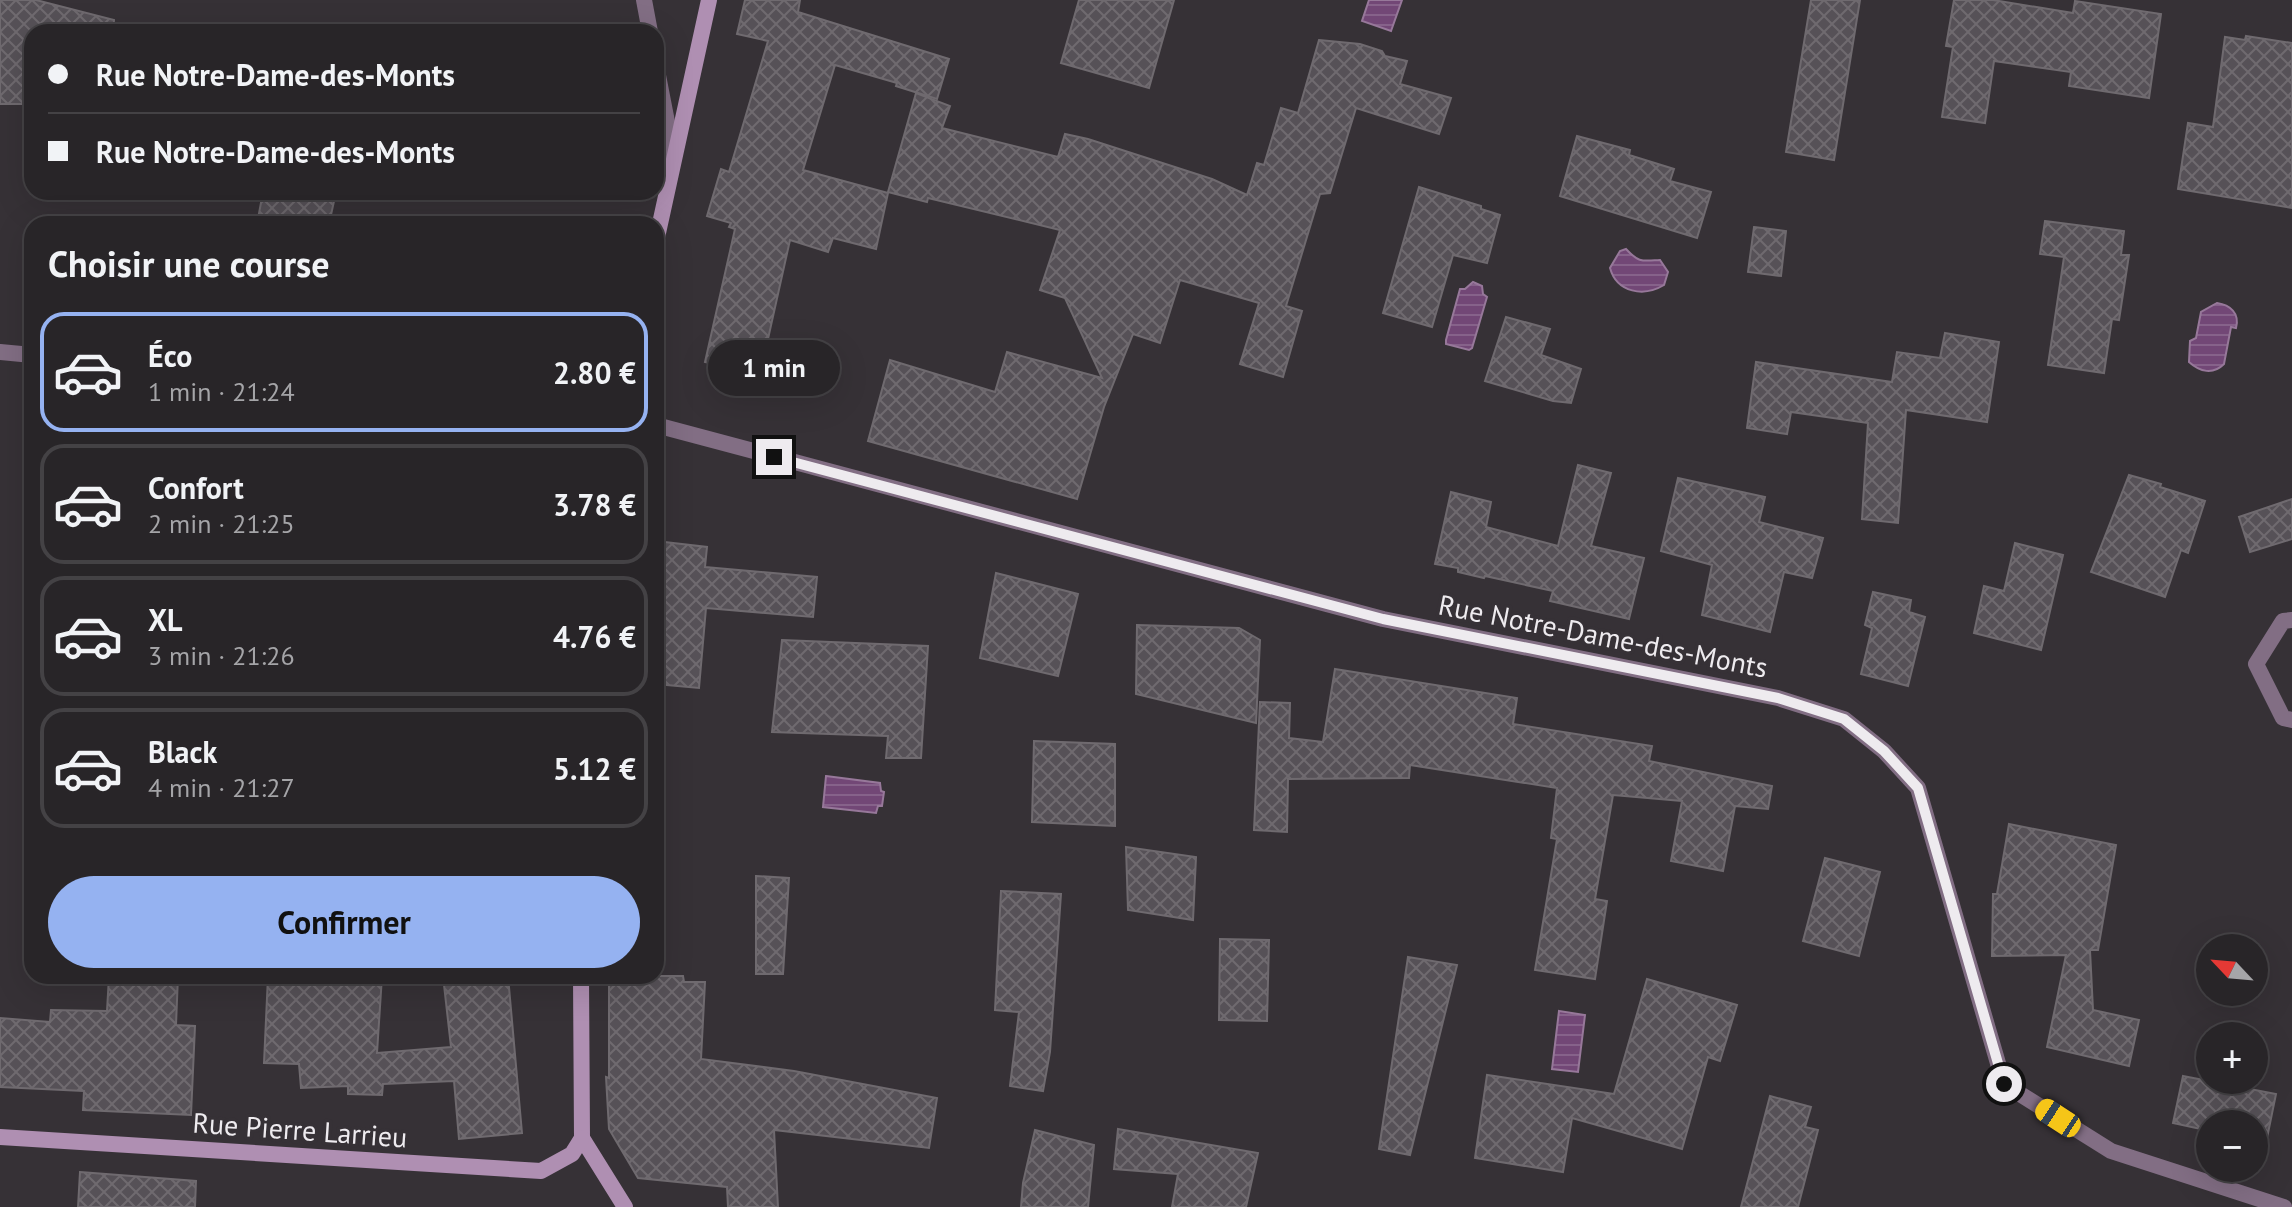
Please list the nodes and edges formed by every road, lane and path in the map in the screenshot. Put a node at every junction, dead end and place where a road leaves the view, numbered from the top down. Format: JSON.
{"nodes":[{"id":1,"x":644,"y":0,"type":"edge"},
{"id":2,"x":709,"y":0,"type":"edge"},
{"id":3,"x":648,"y":24,"type":"edge"},
{"id":4,"x":664,"y":107,"type":"edge"},
{"id":5,"x":674,"y":160,"type":"junction"},
{"id":6,"x":662,"y":216,"type":"edge"},
{"id":7,"x":0,"y":352,"type":"edge"},
{"id":8,"x":24,"y":354,"type":"edge"},
{"id":9,"x":664,"y":427,"type":"edge"},
{"id":10,"x":2292,"y":620,"type":"edge"},
{"id":11,"x":2292,"y":720,"type":"edge"},
{"id":12,"x":581,"y":984,"type":"edge"},
{"id":13,"x":0,"y":1137,"type":"edge"},
{"id":14,"x":582,"y":1138,"type":"junction"},
{"id":15,"x":625,"y":1207,"type":"edge"},
{"id":16,"x":2284,"y":1207,"type":"edge"}],
"edges":[{"from":1,"to":3,"type":"street"},
{"from":2,"to":5,"type":"street"},
{"from":4,"to":5,"type":"street"},
{"from":5,"to":6,"type":"street"},
{"from":7,"to":8,"type":"street"},
{"from":9,"to":16,"type":"street","name":"Rue Notre-Dame-des-Monts"},
{"from":10,"to":11,"type":"street"},
{"from":12,"to":14,"type":"street"},
{"from":13,"to":14,"type":"street","name":"Rue Pierre Larrieu"},
{"from":14,"to":15,"type":"street"}]}
